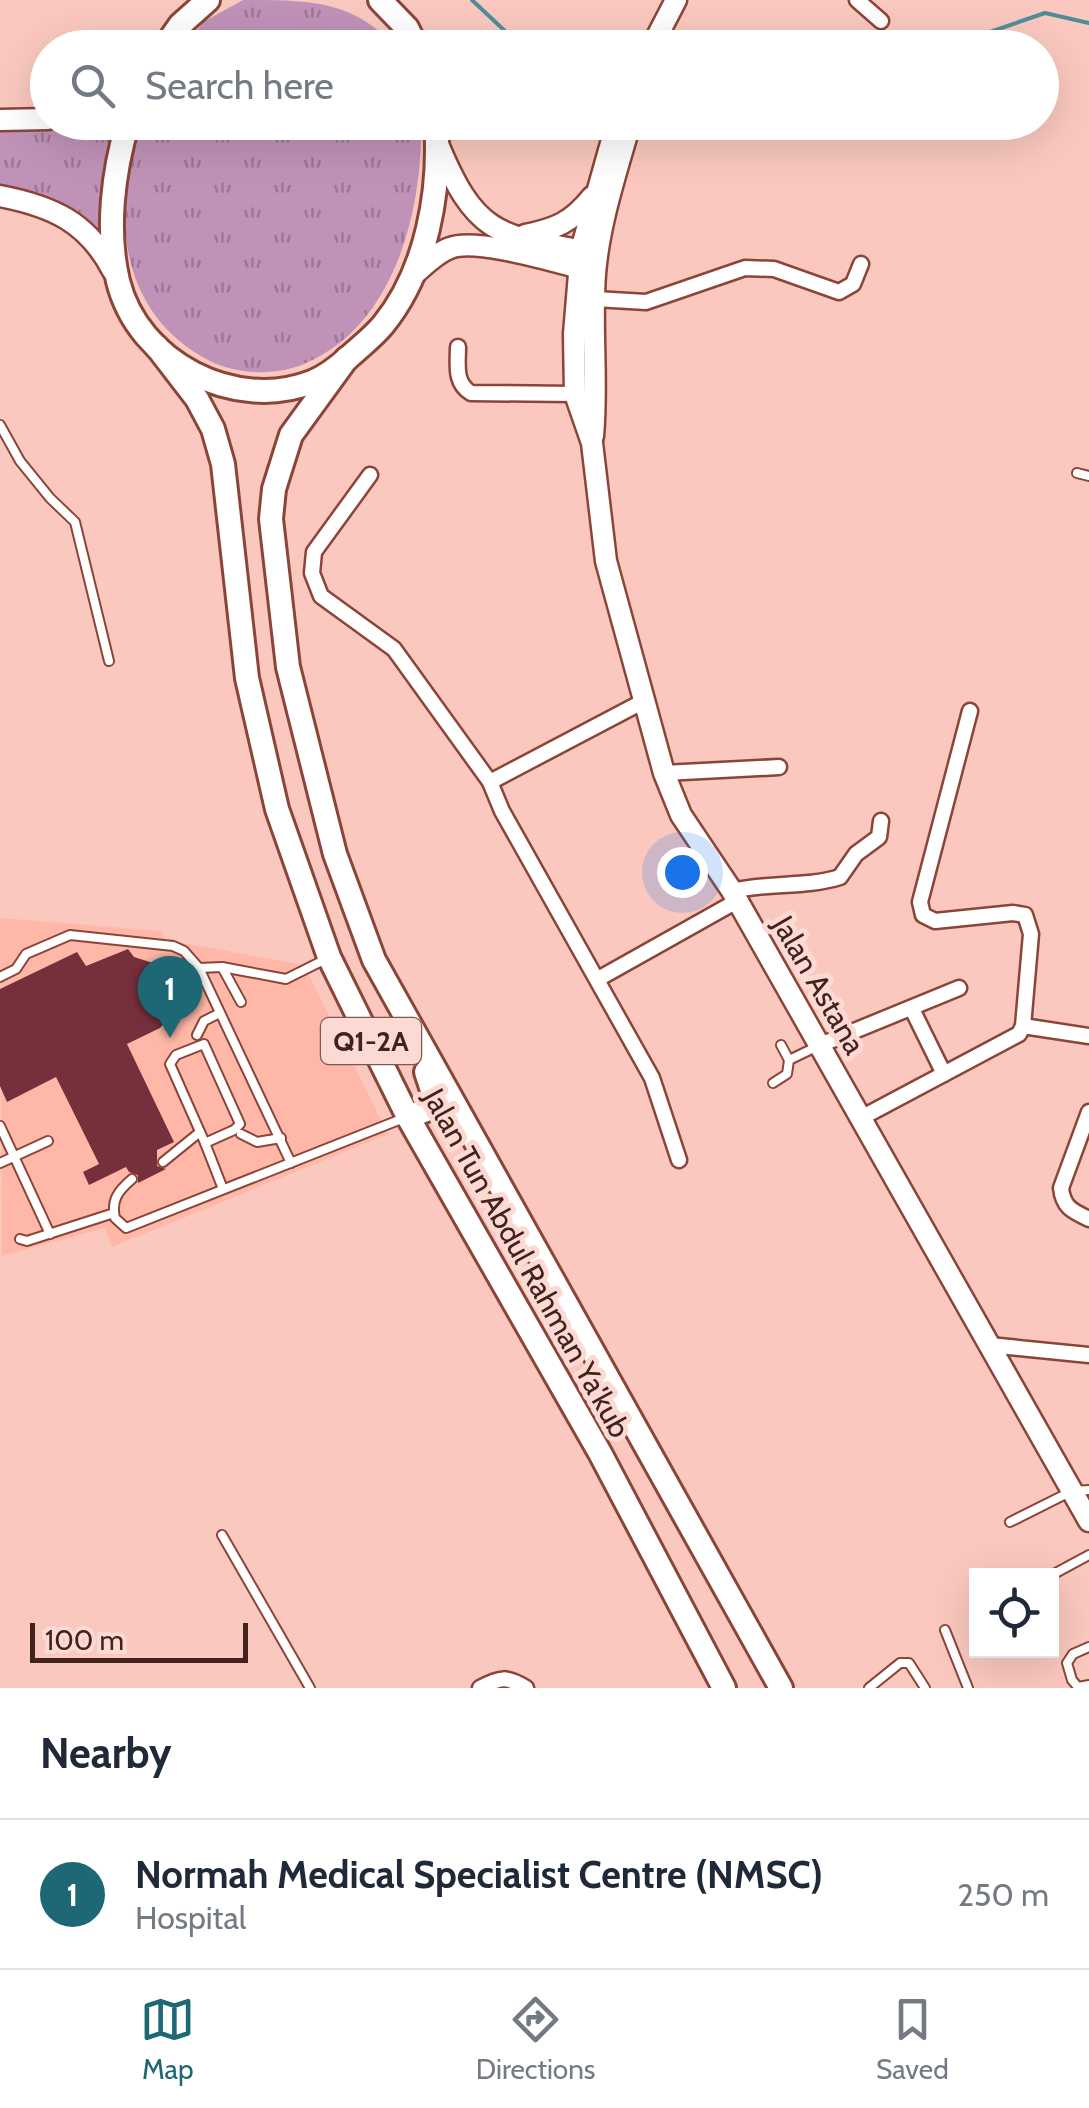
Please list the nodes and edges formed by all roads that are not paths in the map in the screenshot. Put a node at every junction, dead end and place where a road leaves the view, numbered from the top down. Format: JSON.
{"nodes":[{"id":1,"x":208,"y":0,"type":"edge"},
{"id":2,"x":380,"y":0,"type":"edge"},
{"id":3,"x":404,"y":0,"type":"edge"},
{"id":4,"x":676,"y":0,"type":"edge"},
{"id":5,"x":857,"y":0,"type":"edge"},
{"id":6,"x":880,"y":21,"type":"dead end"},
{"id":7,"x":176,"y":30,"type":"edge"},
{"id":8,"x":407,"y":30,"type":"edge"},
{"id":9,"x":412,"y":30,"type":"edge"},
{"id":10,"x":660,"y":30,"type":"edge"},
{"id":11,"x":30,"y":119,"type":"edge"},
{"id":12,"x":0,"y":120,"type":"edge"},
{"id":13,"x":123,"y":140,"type":"edge"},
{"id":14,"x":436,"y":140,"type":"edge"},
{"id":15,"x":439,"y":140,"type":"edge"},
{"id":16,"x":618,"y":140,"type":"edge"},
{"id":17,"x":621,"y":140,"type":"edge"},
{"id":18,"x":595,"y":194,"type":"junction"},
{"id":19,"x":0,"y":196,"type":"edge"},
{"id":20,"x":518,"y":236,"type":"junction"},
{"id":21,"x":538,"y":257,"type":"junction"},
{"id":22,"x":588,"y":261,"type":"junction"},
{"id":23,"x":860,"y":264,"type":"dead end"},
{"id":24,"x":412,"y":276,"type":"junction"},
{"id":25,"x":118,"y":282,"type":"junction"},
{"id":26,"x":595,"y":298,"type":"junction"},
{"id":27,"x":574,"y":334,"type":"junction"},
{"id":28,"x":458,"y":346,"type":"dead end"},
{"id":29,"x":157,"y":347,"type":"junction"},
{"id":30,"x":347,"y":358,"type":"junction"},
{"id":31,"x":576,"y":394,"type":"junction"},
{"id":32,"x":0,"y":425,"type":"edge"},
{"id":33,"x":592,"y":443,"type":"junction"},
{"id":34,"x":1077,"y":473,"type":"dead end"},
{"id":35,"x":370,"y":475,"type":"dead end"},
{"id":36,"x":1089,"y":476,"type":"edge"},
{"id":37,"x":109,"y":661,"type":"dead end"},
{"id":38,"x":644,"y":701,"type":"junction"},
{"id":39,"x":970,"y":711,"type":"dead end"},
{"id":40,"x":779,"y":767,"type":"dead end"},
{"id":41,"x":664,"y":773,"type":"junction"},
{"id":42,"x":490,"y":782,"type":"junction"},
{"id":43,"x":881,"y":821,"type":"dead end"},
{"id":44,"x":735,"y":896,"type":"junction"},
{"id":45,"x":330,"y":957,"type":"junction"},
{"id":46,"x":374,"y":960,"type":"junction"},
{"id":47,"x":222,"y":966,"type":"junction"},
{"id":48,"x":199,"y":968,"type":"junction"},
{"id":49,"x":0,"y":977,"type":"edge"},
{"id":50,"x":598,"y":978,"type":"junction"},
{"id":51,"x":960,"y":988,"type":"dead end"},
{"id":52,"x":241,"y":1002,"type":"dead end"},
{"id":53,"x":912,"y":1009,"type":"junction"},
{"id":54,"x":220,"y":1013,"type":"junction"},
{"id":55,"x":1023,"y":1026,"type":"junction"},
{"id":56,"x":197,"y":1035,"type":"dead end"},
{"id":57,"x":1089,"y":1036,"type":"edge"},
{"id":58,"x":781,"y":1044,"type":"dead end"},
{"id":59,"x":820,"y":1045,"type":"junction"},
{"id":60,"x":789,"y":1060,"type":"junction"},
{"id":61,"x":944,"y":1074,"type":"junction"},
{"id":62,"x":773,"y":1083,"type":"dead end"},
{"id":63,"x":1089,"y":1112,"type":"edge"},
{"id":64,"x":408,"y":1117,"type":"junction"},
{"id":65,"x":859,"y":1119,"type":"junction"},
{"id":66,"x":0,"y":1126,"type":"edge"},
{"id":67,"x":200,"y":1132,"type":"junction"},
{"id":68,"x":241,"y":1134,"type":"dead end"},
{"id":69,"x":281,"y":1138,"type":"junction"},
{"id":70,"x":48,"y":1141,"type":"dead end"},
{"id":71,"x":205,"y":1143,"type":"junction"},
{"id":72,"x":14,"y":1155,"type":"junction"},
{"id":73,"x":679,"y":1160,"type":"dead end"},
{"id":74,"x":0,"y":1162,"type":"edge"},
{"id":75,"x":163,"y":1162,"type":"dead end"},
{"id":76,"x":292,"y":1163,"type":"junction"},
{"id":77,"x":132,"y":1179,"type":"dead end"},
{"id":78,"x":224,"y":1189,"type":"junction"},
{"id":79,"x":114,"y":1213,"type":"junction"},
{"id":80,"x":1089,"y":1219,"type":"edge"},
{"id":81,"x":50,"y":1234,"type":"junction"},
{"id":82,"x":20,"y":1239,"type":"dead end"},
{"id":83,"x":989,"y":1345,"type":"junction"},
{"id":84,"x":1089,"y":1356,"type":"edge"},
{"id":85,"x":1080,"y":1491,"type":"edge"},
{"id":86,"x":1089,"y":1521,"type":"edge"},
{"id":87,"x":1010,"y":1522,"type":"dead end"},
{"id":88,"x":222,"y":1534,"type":"dead end"},
{"id":89,"x":1089,"y":1555,"type":"edge"},
{"id":90,"x":1059,"y":1571,"type":"edge"},
{"id":91,"x":945,"y":1630,"type":"dead end"},
{"id":92,"x":1089,"y":1647,"type":"edge"},
{"id":93,"x":1089,"y":1685,"type":"edge"},
{"id":94,"x":310,"y":1688,"type":"edge"},
{"id":95,"x":480,"y":1688,"type":"edge"},
{"id":96,"x":526,"y":1688,"type":"edge"},
{"id":97,"x":724,"y":1688,"type":"edge"},
{"id":98,"x":781,"y":1688,"type":"edge"},
{"id":99,"x":869,"y":1688,"type":"edge"},
{"id":100,"x":925,"y":1688,"type":"edge"},
{"id":101,"x":968,"y":1688,"type":"edge"}],
"edges":[{"from":1,"to":7,"type":"main road"},
{"from":2,"to":8,"type":"main road"},
{"from":3,"to":9,"type":"main road"},
{"from":4,"to":10,"type":"main road"},
{"from":5,"to":6,"type":"street"},
{"from":11,"to":12,"type":"main road"},
{"from":13,"to":25,"type":"main road"},
{"from":14,"to":24,"type":"main road"},
{"from":15,"to":20,"type":"main road"},
{"from":16,"to":18,"type":"main road","name":"Jalan Astana"},
{"from":17,"to":22,"type":"main road","name":"Jalan Astana"},
{"from":18,"to":20,"type":"main road"},
{"from":18,"to":22,"type":"main road","name":"Jalan Astana"},
{"from":19,"to":25,"type":"main road"},
{"from":20,"to":22,"type":"main road"},
{"from":21,"to":22,"type":"main road"},
{"from":21,"to":24,"type":"main road"},
{"from":21,"to":27,"type":"main road"},
{"from":22,"to":26,"type":"main road","name":"Jalan Astana"},
{"from":22,"to":27,"type":"main road","name":"Jalan Astana"},
{"from":23,"to":26,"type":"street"},
{"from":24,"to":30,"type":"main road"},
{"from":25,"to":29,"type":"main road","name":"Jalan Tun Abdul Rahman Ya'kub"},
{"from":26,"to":33,"type":"main road","name":"Jalan Astana"},
{"from":27,"to":31,"type":"main road","name":"Jalan Astana"},
{"from":28,"to":31,"type":"street"},
{"from":29,"to":30,"type":"main road"},
{"from":29,"to":45,"type":"main road","name":"Jalan Tun Abdul Rahman Ya'kub","number":"Q1-2A"},
{"from":30,"to":46,"type":"main road","name":"Jalan Tun Abdul Rahman Ya'kub"},
{"from":31,"to":33,"type":"main road","name":"Jalan Astana"},
{"from":32,"to":37,"type":"lane"},
{"from":33,"to":38,"type":"main road","name":"Jalan Astana"},
{"from":34,"to":36,"type":"lane"},
{"from":35,"to":42,"type":"street"},
{"from":38,"to":41,"type":"main road","name":"Jalan Astana"},
{"from":38,"to":42,"type":"street"},
{"from":39,"to":55,"type":"street"},
{"from":40,"to":41,"type":"street"},
{"from":41,"to":44,"type":"main road","name":"Jalan Astana"},
{"from":42,"to":50,"type":"street"},
{"from":43,"to":44,"type":"street"},
{"from":44,"to":50,"type":"street"},
{"from":44,"to":59,"type":"main road","name":"Jalan Astana"},
{"from":45,"to":47,"type":"lane"},
{"from":45,"to":64,"type":"main road","name":"Jalan Tun Abdul Rahman Ya'kub","number":"Q1-2A"},
{"from":46,"to":64,"type":"main road"},
{"from":46,"to":98,"type":"main road","name":"Jalan Tun Abdul Rahman Ya'kub"},
{"from":47,"to":48,"type":"lane"},
{"from":47,"to":52,"type":"lane"},
{"from":48,"to":49,"type":"lane"},
{"from":48,"to":54,"type":"lane"},
{"from":50,"to":73,"type":"street"},
{"from":51,"to":53,"type":"street"},
{"from":53,"to":59,"type":"street"},
{"from":53,"to":61,"type":"street"},
{"from":54,"to":56,"type":"lane"},
{"from":54,"to":69,"type":"lane"},
{"from":55,"to":57,"type":"street"},
{"from":55,"to":61,"type":"street"},
{"from":58,"to":60,"type":"lane"},
{"from":59,"to":60,"type":"lane"},
{"from":59,"to":65,"type":"main road","name":"Jalan Astana"},
{"from":60,"to":62,"type":"lane"},
{"from":61,"to":65,"type":"street"},
{"from":63,"to":80,"type":"street"},
{"from":64,"to":76,"type":"lane"},
{"from":64,"to":97,"type":"main road","name":"Jalan Tun Abdul Rahman Ya'kub","number":"Q1-2A"},
{"from":65,"to":83,"type":"main road","name":"Jalan Astana"},
{"from":66,"to":72,"type":"lane"},
{"from":67,"to":71,"type":"lane"},
{"from":67,"to":71,"type":"lane"},
{"from":67,"to":75,"type":"lane"},
{"from":68,"to":69,"type":"lane"},
{"from":69,"to":76,"type":"lane"},
{"from":70,"to":72,"type":"lane"},
{"from":71,"to":78,"type":"lane"},
{"from":72,"to":74,"type":"lane"},
{"from":72,"to":81,"type":"lane"},
{"from":76,"to":78,"type":"lane"},
{"from":77,"to":79,"type":"lane"},
{"from":78,"to":79,"type":"lane"},
{"from":79,"to":81,"type":"lane"},
{"from":81,"to":82,"type":"lane"},
{"from":83,"to":84,"type":"street"},
{"from":83,"to":85,"type":"main road","name":"Jalan Astana"},
{"from":85,"to":86,"type":"main road","name":"Jalan Astana"},
{"from":85,"to":87,"type":"lane"},
{"from":88,"to":94,"type":"lane"},
{"from":89,"to":90,"type":"lane"},
{"from":91,"to":101,"type":"lane"},
{"from":92,"to":93,"type":"lane"},
{"from":95,"to":96,"type":"street"},
{"from":99,"to":100,"type":"lane"}]}
